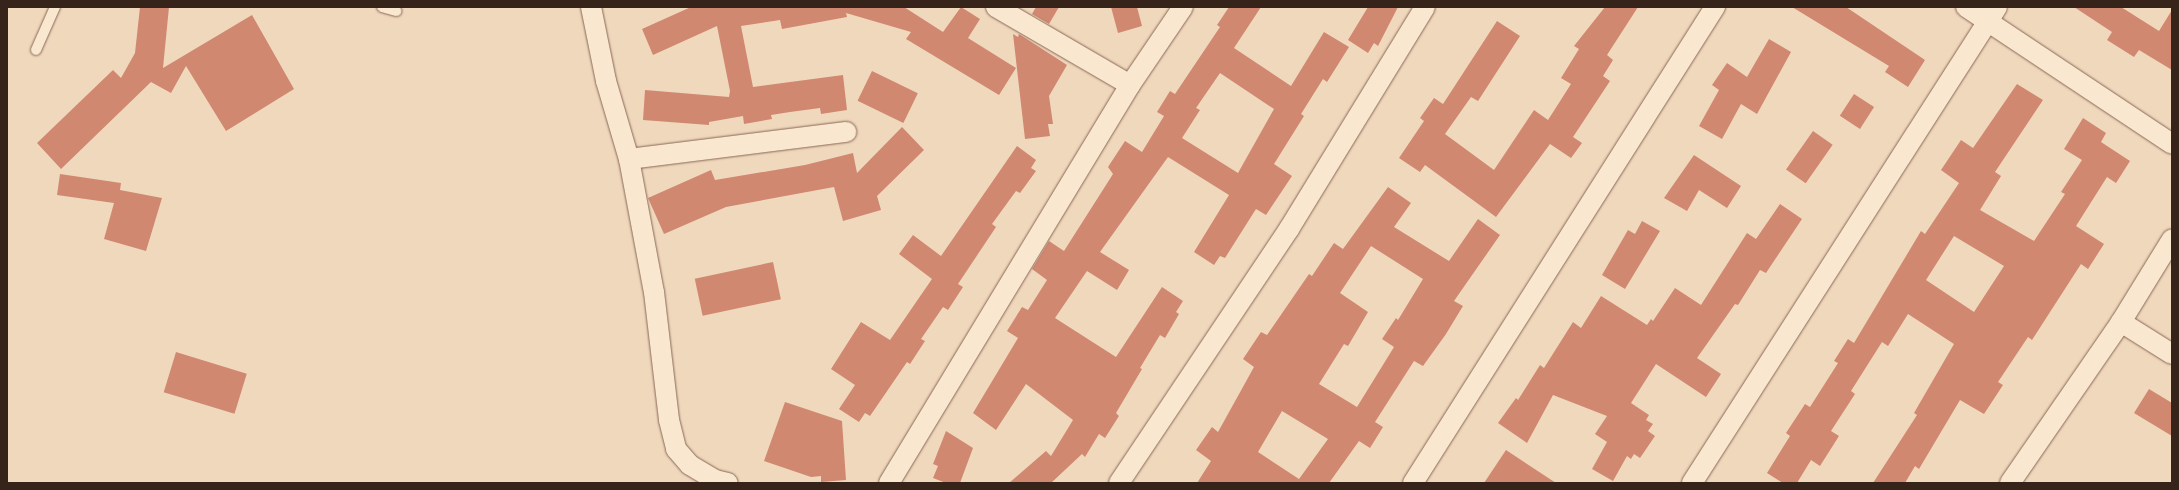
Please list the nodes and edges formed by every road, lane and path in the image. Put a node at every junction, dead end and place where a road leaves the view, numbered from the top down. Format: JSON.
{"nodes":[{"id":1,"x":56,"y":7,"type":"edge"},
{"id":2,"x":382,"y":7,"type":"edge"},
{"id":3,"x":591,"y":7,"type":"edge"},
{"id":4,"x":996,"y":7,"type":"edge"},
{"id":5,"x":1183,"y":7,"type":"edge"},
{"id":6,"x":1424,"y":7,"type":"edge"},
{"id":7,"x":1715,"y":7,"type":"edge"},
{"id":8,"x":1966,"y":7,"type":"edge"},
{"id":9,"x":396,"y":11,"type":"dead end"},
{"id":10,"x":1992,"y":14,"type":"edge"},
{"id":11,"x":36,"y":50,"type":"dead end"},
{"id":12,"x":1130,"y":85,"type":"junction"},
{"id":13,"x":846,"y":132,"type":"dead end"},
{"id":14,"x":2172,"y":144,"type":"edge"},
{"id":15,"x":629,"y":159,"type":"junction"},
{"id":16,"x":2172,"y":239,"type":"edge"},
{"id":17,"x":2121,"y":322,"type":"junction"},
{"id":18,"x":2172,"y":354,"type":"edge"},
{"id":19,"x":728,"y":483,"type":"edge"},
{"id":20,"x":889,"y":483,"type":"edge"},
{"id":21,"x":1118,"y":483,"type":"edge"},
{"id":22,"x":1412,"y":483,"type":"edge"},
{"id":23,"x":1692,"y":483,"type":"edge"},
{"id":24,"x":2010,"y":483,"type":"edge"}],
"edges":[{"from":1,"to":11,"type":"lane"},
{"from":2,"to":9,"type":"lane"},
{"from":3,"to":15,"type":"street"},
{"from":4,"to":12,"type":"street"},
{"from":5,"to":12,"type":"street"},
{"from":6,"to":21,"type":"street"},
{"from":7,"to":22,"type":"street"},
{"from":8,"to":10,"type":"street"},
{"from":10,"to":14,"type":"street"},
{"from":10,"to":23,"type":"street"},
{"from":12,"to":20,"type":"street"},
{"from":13,"to":15,"type":"street"},
{"from":15,"to":19,"type":"street"},
{"from":16,"to":17,"type":"street"},
{"from":17,"to":18,"type":"street"},
{"from":17,"to":24,"type":"street"}]}
